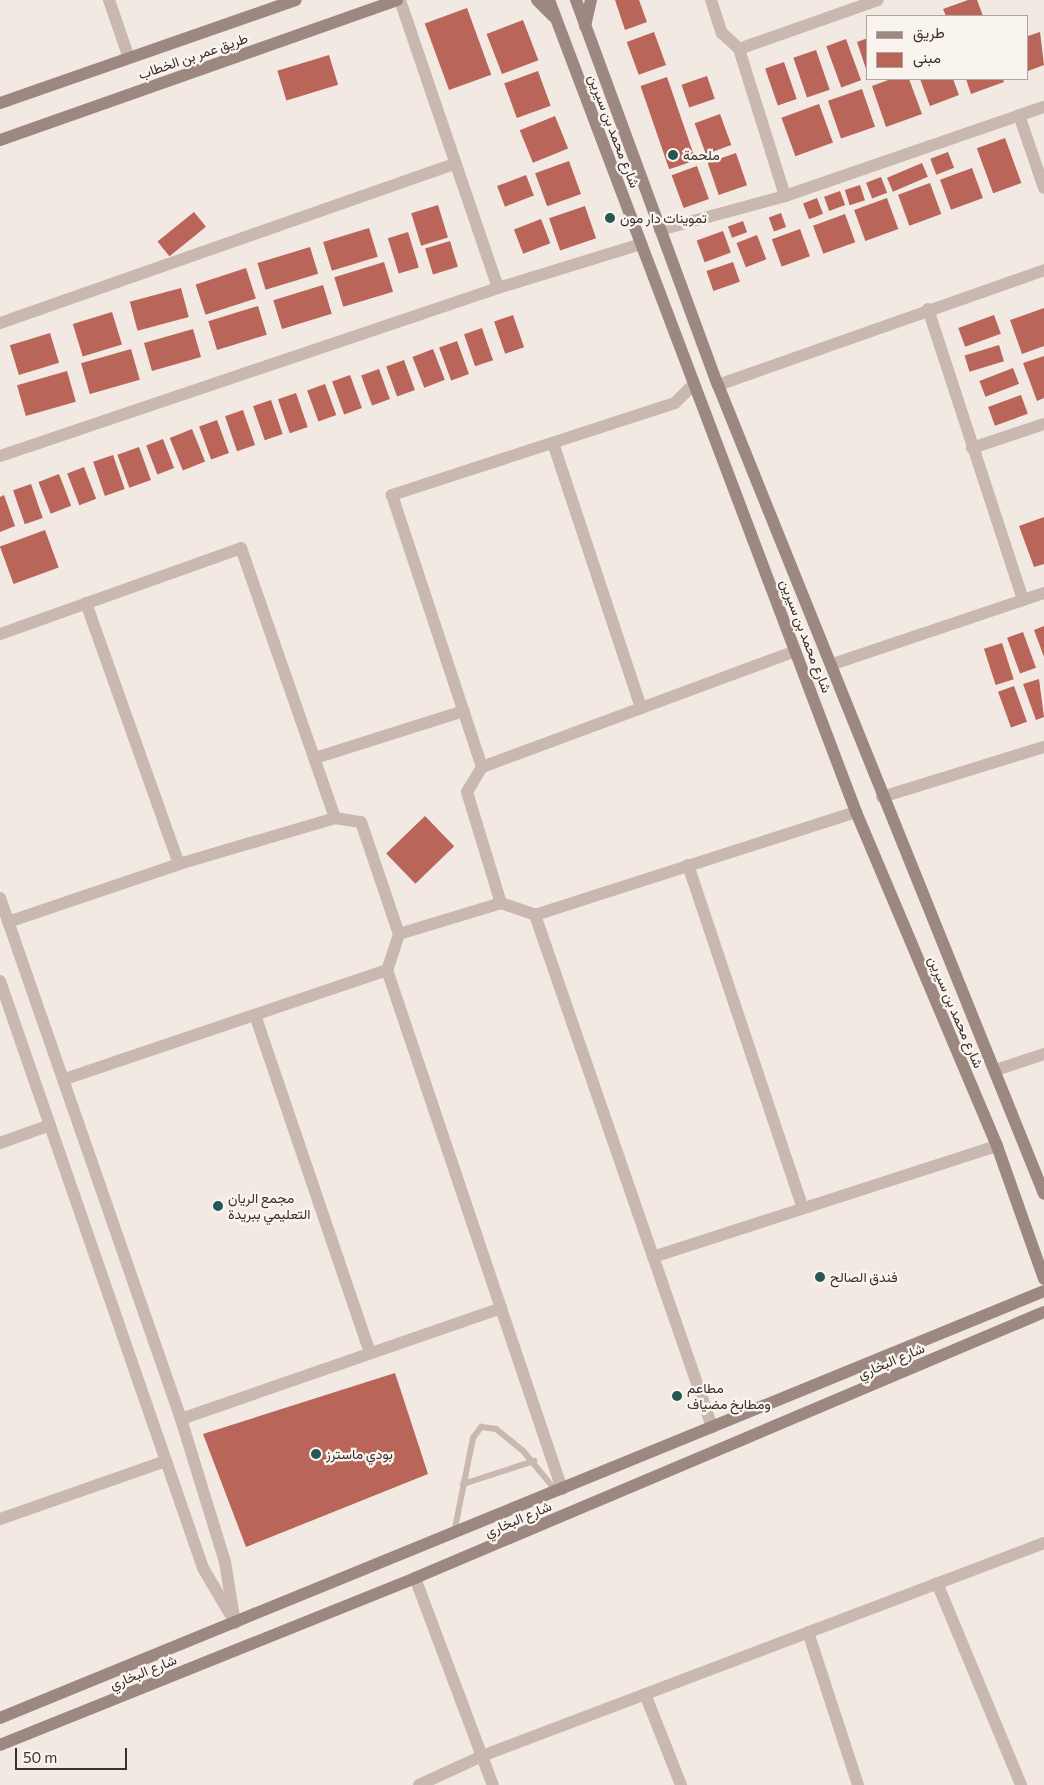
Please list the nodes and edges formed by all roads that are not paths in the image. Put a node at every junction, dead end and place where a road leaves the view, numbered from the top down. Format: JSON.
{"nodes":[{"id":1,"x":109,"y":0,"type":"edge"},
{"id":2,"x":296,"y":0,"type":"edge"},
{"id":3,"x":399,"y":0,"type":"edge"},
{"id":4,"x":537,"y":0,"type":"edge"},
{"id":5,"x":549,"y":0,"type":"edge"},
{"id":6,"x":576,"y":0,"type":"edge"},
{"id":7,"x":591,"y":0,"type":"edge"},
{"id":8,"x":711,"y":0,"type":"edge"},
{"id":9,"x":878,"y":0,"type":"edge"},
{"id":10,"x":856,"y":4,"type":"edge"},
{"id":11,"x":557,"y":21,"type":"junction"},
{"id":12,"x":585,"y":26,"type":"junction"},
{"id":13,"x":739,"y":49,"type":"junction"},
{"id":14,"x":129,"y":58,"type":"junction"},
{"id":15,"x":0,"y":103,"type":"edge"},
{"id":16,"x":1044,"y":107,"type":"edge"},
{"id":17,"x":1019,"y":115,"type":"junction"},
{"id":18,"x":0,"y":140,"type":"edge"},
{"id":19,"x":456,"y":163,"type":"junction"},
{"id":20,"x":1044,"y":188,"type":"edge"},
{"id":21,"x":785,"y":196,"type":"junction"},
{"id":22,"x":660,"y":230,"type":"junction"},
{"id":23,"x":641,"y":244,"type":"junction"},
{"id":24,"x":1044,"y":270,"type":"edge"},
{"id":25,"x":498,"y":288,"type":"junction"},
{"id":26,"x":928,"y":309,"type":"junction"},
{"id":27,"x":0,"y":323,"type":"edge"},
{"id":28,"x":694,"y":384,"type":"junction"},
{"id":29,"x":718,"y":385,"type":"junction"},
{"id":30,"x":1044,"y":424,"type":"edge"},
{"id":31,"x":554,"y":443,"type":"junction"},
{"id":32,"x":972,"y":448,"type":"junction"},
{"id":33,"x":0,"y":456,"type":"edge"},
{"id":34,"x":1044,"y":593,"type":"edge"},
{"id":35,"x":1023,"y":600,"type":"junction"},
{"id":36,"x":86,"y":603,"type":"junction"},
{"id":37,"x":0,"y":634,"type":"edge"},
{"id":38,"x":795,"y":651,"type":"junction"},
{"id":39,"x":833,"y":664,"type":"junction"},
{"id":40,"x":641,"y":708,"type":"junction"},
{"id":41,"x":464,"y":711,"type":"junction"},
{"id":42,"x":1044,"y":747,"type":"edge"},
{"id":43,"x":315,"y":758,"type":"junction"},
{"id":44,"x":482,"y":767,"type":"junction"},
{"id":45,"x":882,"y":797,"type":"junction"},
{"id":46,"x":856,"y":812,"type":"junction"},
{"id":47,"x":335,"y":818,"type":"junction"},
{"id":48,"x":179,"y":864,"type":"junction"},
{"id":49,"x":688,"y":865,"type":"junction"},
{"id":50,"x":0,"y":898,"type":"edge"},
{"id":51,"x":501,"y":903,"type":"junction"},
{"id":52,"x":535,"y":915,"type":"junction"},
{"id":53,"x":8,"y":922,"type":"junction"},
{"id":54,"x":399,"y":934,"type":"junction"},
{"id":55,"x":387,"y":970,"type":"junction"},
{"id":56,"x":0,"y":981,"type":"edge"},
{"id":57,"x":255,"y":1015,"type":"junction"},
{"id":58,"x":1044,"y":1054,"type":"edge"},
{"id":59,"x":996,"y":1070,"type":"junction"},
{"id":60,"x":65,"y":1079,"type":"junction"},
{"id":61,"x":50,"y":1126,"type":"junction"},
{"id":62,"x":0,"y":1143,"type":"edge"},
{"id":63,"x":997,"y":1146,"type":"junction"},
{"id":64,"x":1044,"y":1194,"type":"edge"},
{"id":65,"x":802,"y":1206,"type":"junction"},
{"id":66,"x":653,"y":1257,"type":"junction"},
{"id":67,"x":1044,"y":1279,"type":"edge"},
{"id":68,"x":1044,"y":1291,"type":"edge"},
{"id":69,"x":501,"y":1308,"type":"junction"},
{"id":70,"x":1044,"y":1312,"type":"edge"},
{"id":71,"x":370,"y":1352,"type":"junction"},
{"id":72,"x":182,"y":1419,"type":"junction"},
{"id":73,"x":712,"y":1427,"type":"junction"},
{"id":74,"x":534,"y":1461,"type":"junction"},
{"id":75,"x":166,"y":1462,"type":"junction"},
{"id":76,"x":463,"y":1484,"type":"junction"},
{"id":77,"x":559,"y":1490,"type":"junction"},
{"id":78,"x":0,"y":1519,"type":"edge"},
{"id":79,"x":454,"y":1534,"type":"junction"},
{"id":80,"x":1044,"y":1543,"type":"edge"},
{"id":81,"x":415,"y":1578,"type":"junction"},
{"id":82,"x":938,"y":1584,"type":"junction"},
{"id":83,"x":235,"y":1623,"type":"junction"},
{"id":84,"x":808,"y":1632,"type":"junction"},
{"id":85,"x":646,"y":1694,"type":"junction"},
{"id":86,"x":0,"y":1718,"type":"edge"},
{"id":87,"x":0,"y":1744,"type":"edge"},
{"id":88,"x":482,"y":1756,"type":"junction"},
{"id":89,"x":419,"y":1785,"type":"edge"},
{"id":90,"x":493,"y":1785,"type":"edge"},
{"id":91,"x":681,"y":1785,"type":"edge"},
{"id":92,"x":858,"y":1785,"type":"edge"},
{"id":93,"x":1022,"y":1785,"type":"edge"}],
"edges":[{"from":1,"to":14,"type":"street"},
{"from":2,"to":14,"type":"main road","name":"طريق عمر بن الخطاب"},
{"from":3,"to":18,"type":"main road","name":"طريق عمر بن الخطاب"},
{"from":3,"to":19,"type":"street"},
{"from":4,"to":11,"type":"main road"},
{"from":5,"to":11,"type":"main road","name":"شارع محمد بن سيرين"},
{"from":6,"to":12,"type":"main road","name":"شارع محمد بن سيرين"},
{"from":7,"to":12,"type":"main road"},
{"from":8,"to":13,"type":"street"},
{"from":9,"to":10,"type":"street"},
{"from":10,"to":13,"type":"street"},
{"from":11,"to":23,"type":"main road","name":"شارع محمد بن سيرين"},
{"from":12,"to":22,"type":"main road","name":"شارع محمد بن سيرين"},
{"from":13,"to":21,"type":"street"},
{"from":14,"to":15,"type":"main road","name":"طريق عمر بن الخطاب"},
{"from":16,"to":17,"type":"street"},
{"from":17,"to":20,"type":"street"},
{"from":17,"to":21,"type":"street"},
{"from":19,"to":25,"type":"street"},
{"from":19,"to":27,"type":"street"},
{"from":21,"to":22,"type":"street"},
{"from":22,"to":29,"type":"main road","name":"شارع محمد بن سيرين"},
{"from":23,"to":25,"type":"street"},
{"from":23,"to":28,"type":"main road","name":"شارع محمد بن سيرين"},
{"from":24,"to":26,"type":"street"},
{"from":25,"to":33,"type":"street"},
{"from":26,"to":29,"type":"street"},
{"from":26,"to":32,"type":"street"},
{"from":28,"to":31,"type":"street"},
{"from":28,"to":38,"type":"main road","name":"شارع محمد بن سيرين"},
{"from":29,"to":39,"type":"main road","name":"شارع محمد بن سيرين"},
{"from":30,"to":32,"type":"street"},
{"from":31,"to":40,"type":"street"},
{"from":31,"to":41,"type":"street"},
{"from":32,"to":35,"type":"street"},
{"from":34,"to":35,"type":"street"},
{"from":35,"to":39,"type":"street"},
{"from":36,"to":37,"type":"street"},
{"from":36,"to":43,"type":"street"},
{"from":36,"to":48,"type":"street"},
{"from":38,"to":40,"type":"street"},
{"from":38,"to":46,"type":"main road","name":"شارع محمد بن سيرين"},
{"from":39,"to":45,"type":"main road","name":"شارع محمد بن سيرين"},
{"from":40,"to":44,"type":"street"},
{"from":41,"to":43,"type":"street"},
{"from":41,"to":44,"type":"street"},
{"from":42,"to":45,"type":"street"},
{"from":43,"to":47,"type":"street"},
{"from":44,"to":51,"type":"street"},
{"from":45,"to":59,"type":"main road","name":"شارع محمد بن سيرين"},
{"from":46,"to":49,"type":"street"},
{"from":46,"to":63,"type":"main road","name":"شارع محمد بن سيرين"},
{"from":47,"to":48,"type":"street"},
{"from":47,"to":54,"type":"street"},
{"from":48,"to":53,"type":"street"},
{"from":49,"to":52,"type":"street"},
{"from":49,"to":65,"type":"street"},
{"from":50,"to":53,"type":"street"},
{"from":51,"to":52,"type":"street"},
{"from":51,"to":54,"type":"street"},
{"from":52,"to":66,"type":"street"},
{"from":53,"to":60,"type":"street"},
{"from":54,"to":55,"type":"street"},
{"from":55,"to":57,"type":"street"},
{"from":55,"to":69,"type":"street"},
{"from":56,"to":61,"type":"street"},
{"from":57,"to":60,"type":"street"},
{"from":57,"to":71,"type":"street"},
{"from":58,"to":59,"type":"street"},
{"from":59,"to":64,"type":"main road","name":"شارع محمد بن سيرين"},
{"from":60,"to":72,"type":"street"},
{"from":61,"to":62,"type":"street"},
{"from":61,"to":75,"type":"street"},
{"from":63,"to":65,"type":"street"},
{"from":63,"to":67,"type":"main road","name":"شارع محمد بن سيرين"},
{"from":65,"to":66,"type":"street"},
{"from":66,"to":73,"type":"street"},
{"from":68,"to":73,"type":"main road","name":"شارع البخاري"},
{"from":69,"to":71,"type":"street"},
{"from":69,"to":77,"type":"street"},
{"from":70,"to":81,"type":"main road","name":"شارع البخاري"},
{"from":71,"to":72,"type":"street"},
{"from":72,"to":83,"type":"street"},
{"from":73,"to":77,"type":"main road","name":"شارع البخاري"},
{"from":74,"to":76,"type":"lane"},
{"from":74,"to":76,"type":"lane"},
{"from":74,"to":77,"type":"lane"},
{"from":75,"to":78,"type":"street"},
{"from":75,"to":83,"type":"street"},
{"from":76,"to":79,"type":"lane"},
{"from":77,"to":79,"type":"main road","name":"شارع البخاري"},
{"from":79,"to":83,"type":"main road","name":"شارع البخاري"},
{"from":80,"to":82,"type":"street"},
{"from":81,"to":87,"type":"main road","name":"شارع البخاري"},
{"from":81,"to":88,"type":"street"},
{"from":82,"to":84,"type":"street"},
{"from":82,"to":93,"type":"street"},
{"from":83,"to":86,"type":"main road","name":"شارع البخاري"},
{"from":84,"to":85,"type":"street"},
{"from":84,"to":92,"type":"street"},
{"from":85,"to":88,"type":"street"},
{"from":85,"to":91,"type":"street"},
{"from":88,"to":89,"type":"street"},
{"from":88,"to":90,"type":"street"}]}
